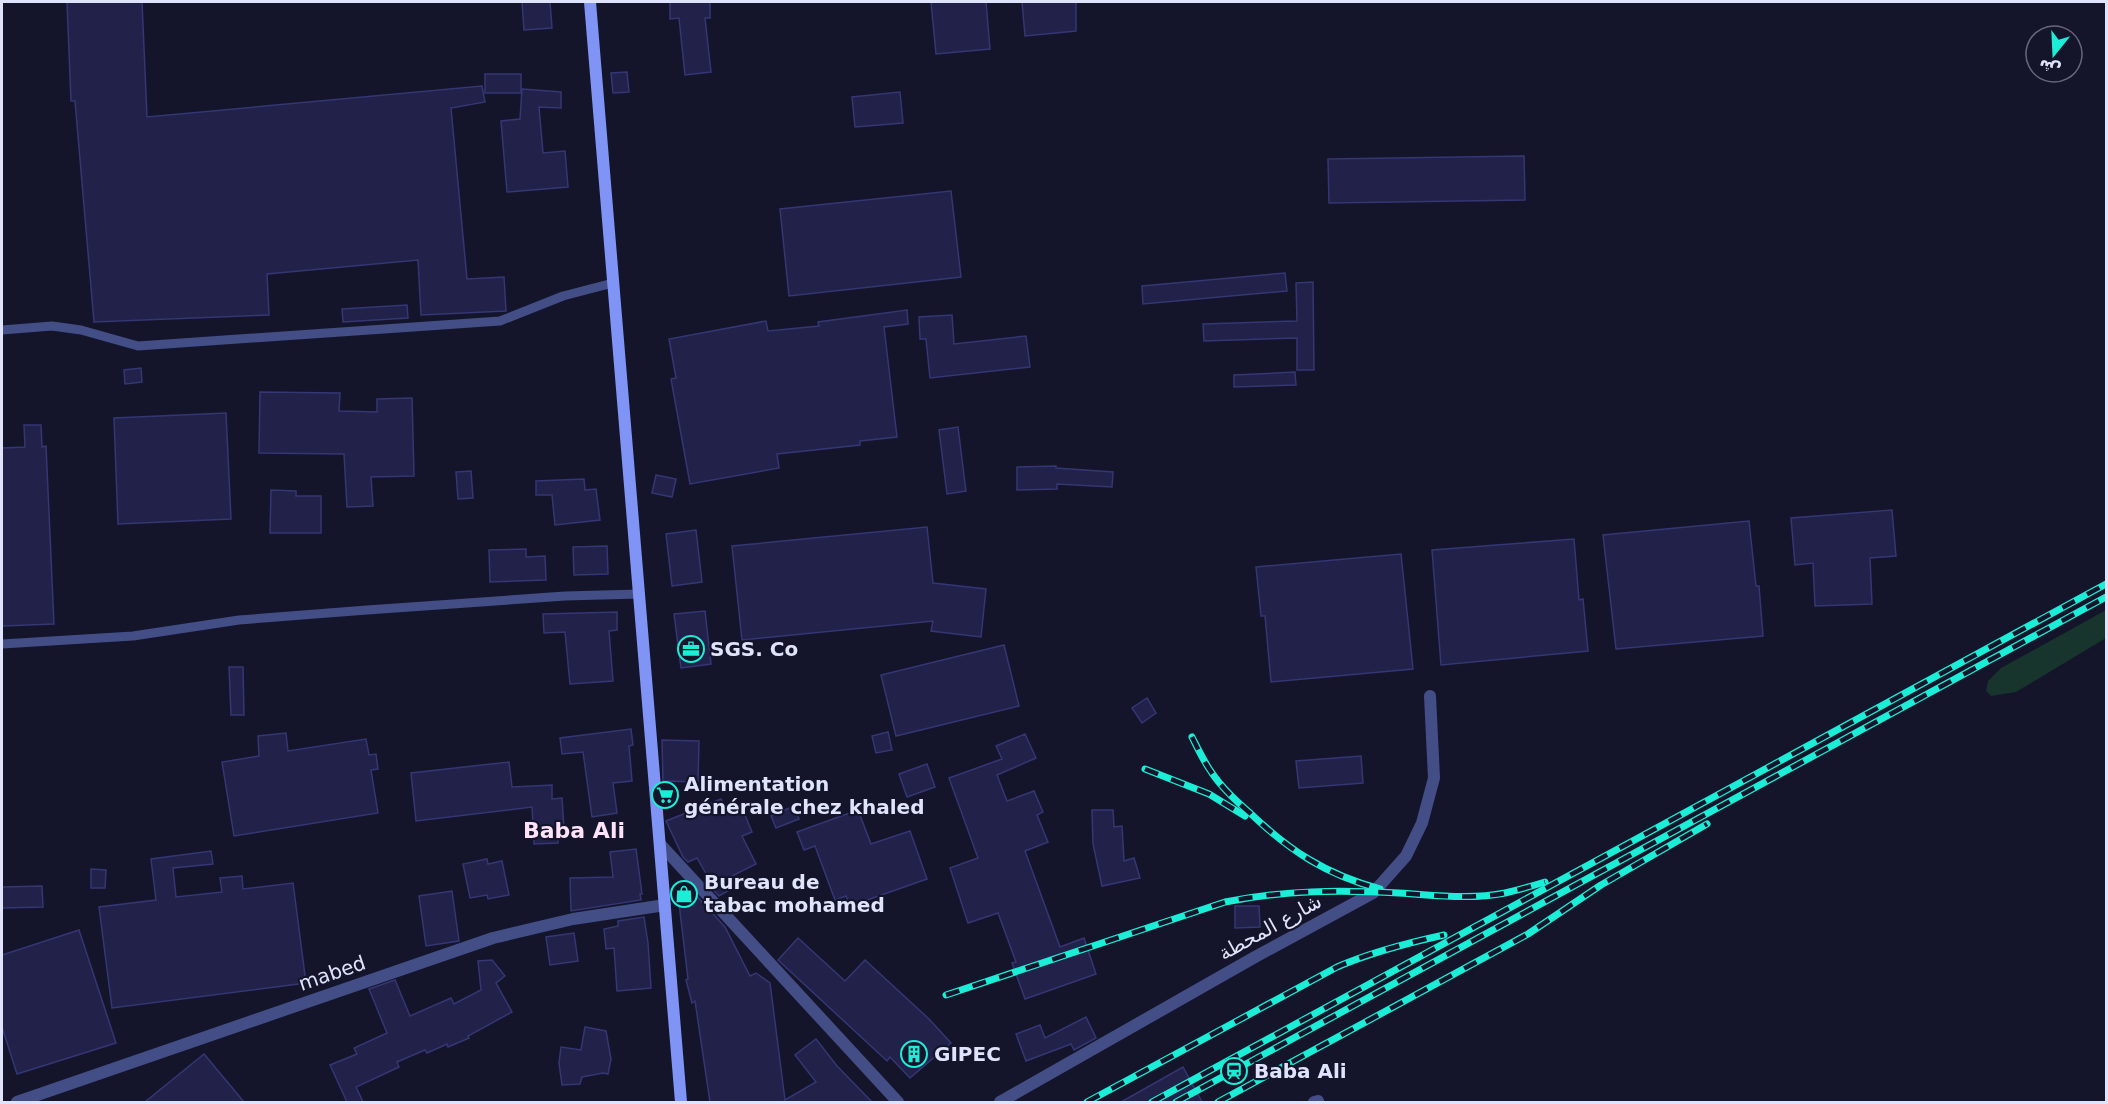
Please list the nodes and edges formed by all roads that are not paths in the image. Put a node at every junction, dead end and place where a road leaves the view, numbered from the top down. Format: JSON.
{"nodes":[{"id":1,"x":590,"y":2,"type":"edge"},
{"id":2,"x":613,"y":283,"type":"junction"},
{"id":3,"x":2,"y":330,"type":"edge"},
{"id":4,"x":640,"y":594,"type":"junction"},
{"id":5,"x":2,"y":644,"type":"edge"},
{"id":6,"x":1430,"y":696,"type":"dead end"},
{"id":7,"x":660,"y":844,"type":"junction"},
{"id":8,"x":665,"y":905,"type":"junction"},
{"id":9,"x":17,"y":1102,"type":"edge"},
{"id":10,"x":681,"y":1102,"type":"edge"},
{"id":11,"x":898,"y":1102,"type":"edge"},
{"id":12,"x":1000,"y":1102,"type":"edge"}],
"edges":[{"from":1,"to":2,"type":"main road"},
{"from":2,"to":3,"type":"lane"},
{"from":2,"to":4,"type":"main road"},
{"from":4,"to":5,"type":"lane"},
{"from":4,"to":7,"type":"main road"},
{"from":6,"to":12,"type":"street","name":"شارع المحطة"},
{"from":7,"to":8,"type":"main road"},
{"from":7,"to":11,"type":"street"},
{"from":8,"to":9,"type":"street","name":"mabed"},
{"from":8,"to":10,"type":"main road"}]}
